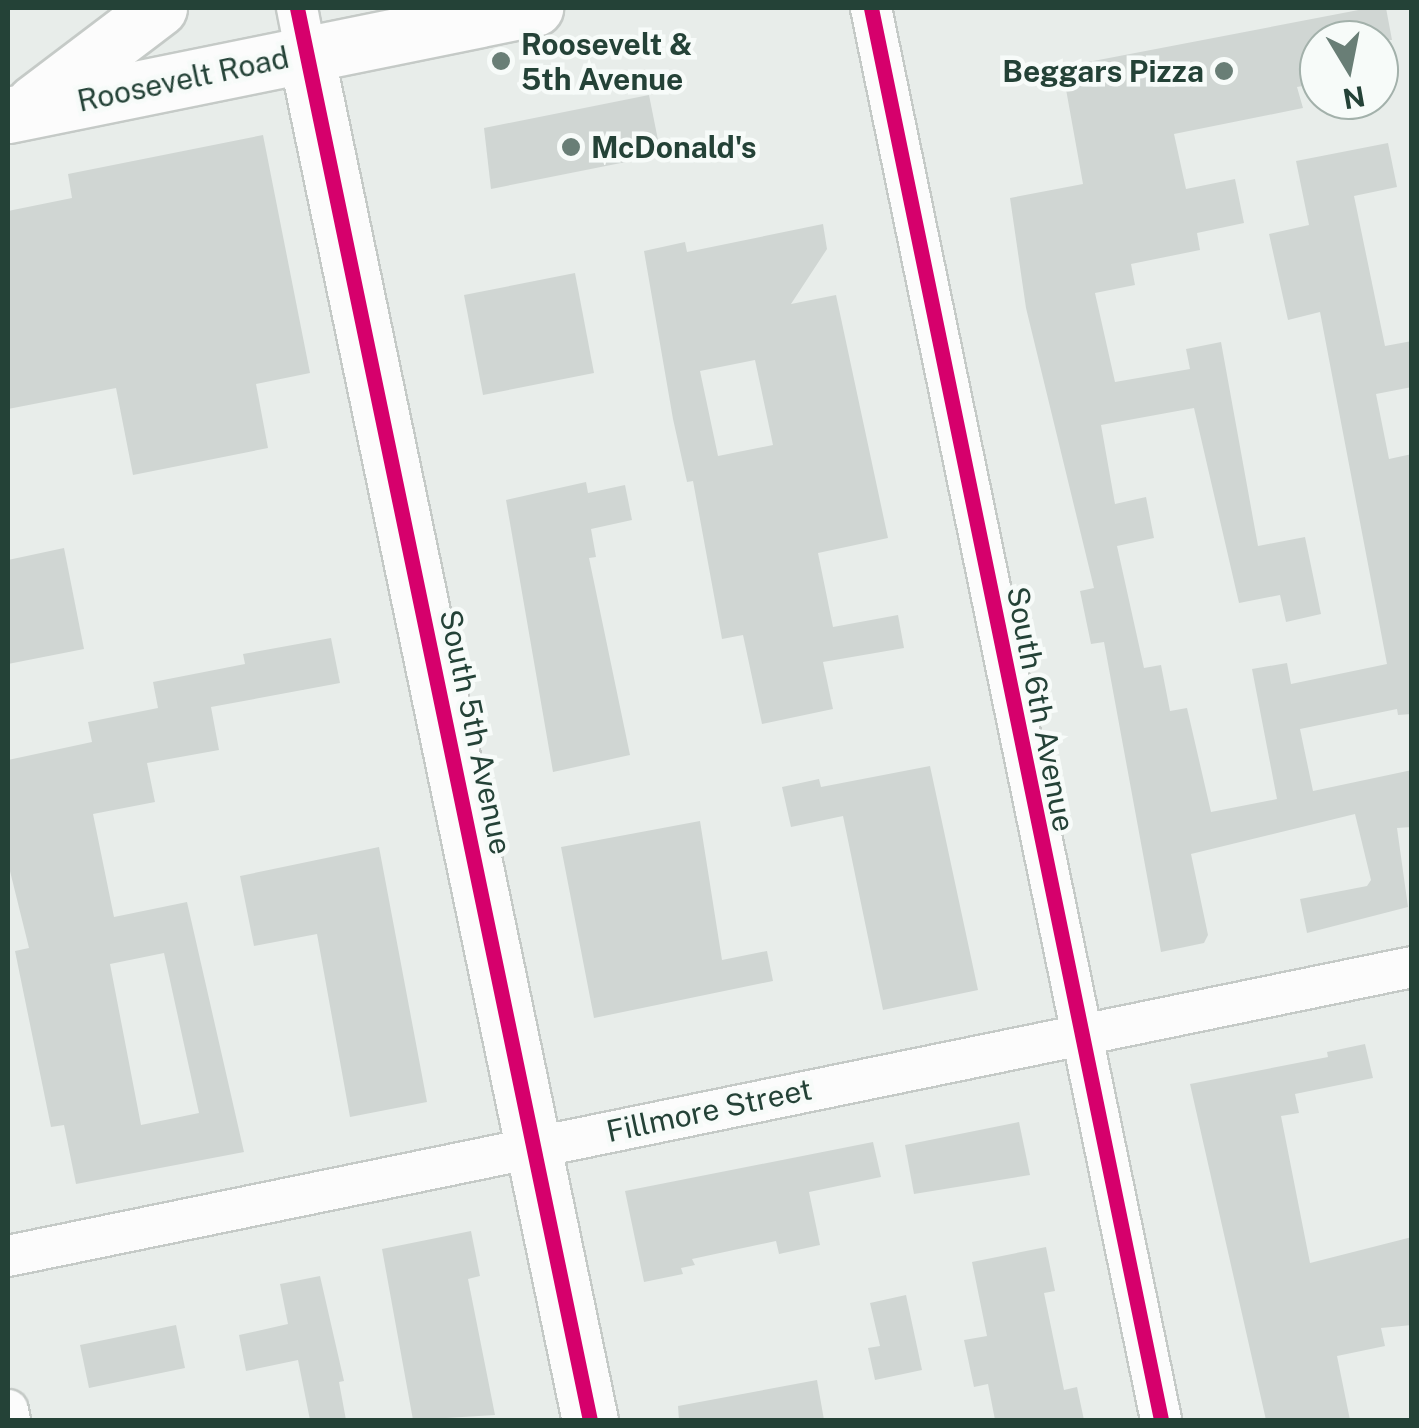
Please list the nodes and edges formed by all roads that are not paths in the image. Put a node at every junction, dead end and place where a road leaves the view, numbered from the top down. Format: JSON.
{"nodes":[{"id":1,"x":159,"y":8,"type":"edge"},
{"id":2,"x":535,"y":8,"type":"edge"},
{"id":3,"x":871,"y":8,"type":"edge"},
{"id":4,"x":302,"y":31,"type":"edge"},
{"id":5,"x":15,"y":114,"type":"edge"},
{"id":6,"x":1412,"y":966,"type":"edge"},
{"id":7,"x":1080,"y":1035,"type":"junction"},
{"id":8,"x":533,"y":1146,"type":"junction"},
{"id":9,"x":8,"y":1256,"type":"edge"},
{"id":10,"x":8,"y":1410,"type":"edge"},
{"id":11,"x":10,"y":1420,"type":"edge"},
{"id":12,"x":590,"y":1420,"type":"edge"},
{"id":13,"x":1161,"y":1420,"type":"edge"}],
"edges":[{"from":1,"to":5,"type":"street"},
{"from":2,"to":4,"type":"street","name":"Roosevelt Road"},
{"from":3,"to":7,"type":"street","name":"South 6th Avenue"},
{"from":4,"to":5,"type":"street","name":"Roosevelt Road"},
{"from":4,"to":8,"type":"street","name":"South 5th Avenue"},
{"from":6,"to":7,"type":"street","name":"Fillmore Street"},
{"from":7,"to":8,"type":"street","name":"Fillmore Street"},
{"from":7,"to":13,"type":"street","name":"South 6th Avenue"},
{"from":8,"to":9,"type":"street","name":"Fillmore Street"},
{"from":8,"to":12,"type":"street","name":"South 5th Avenue"},
{"from":10,"to":11,"type":"street"}]}
